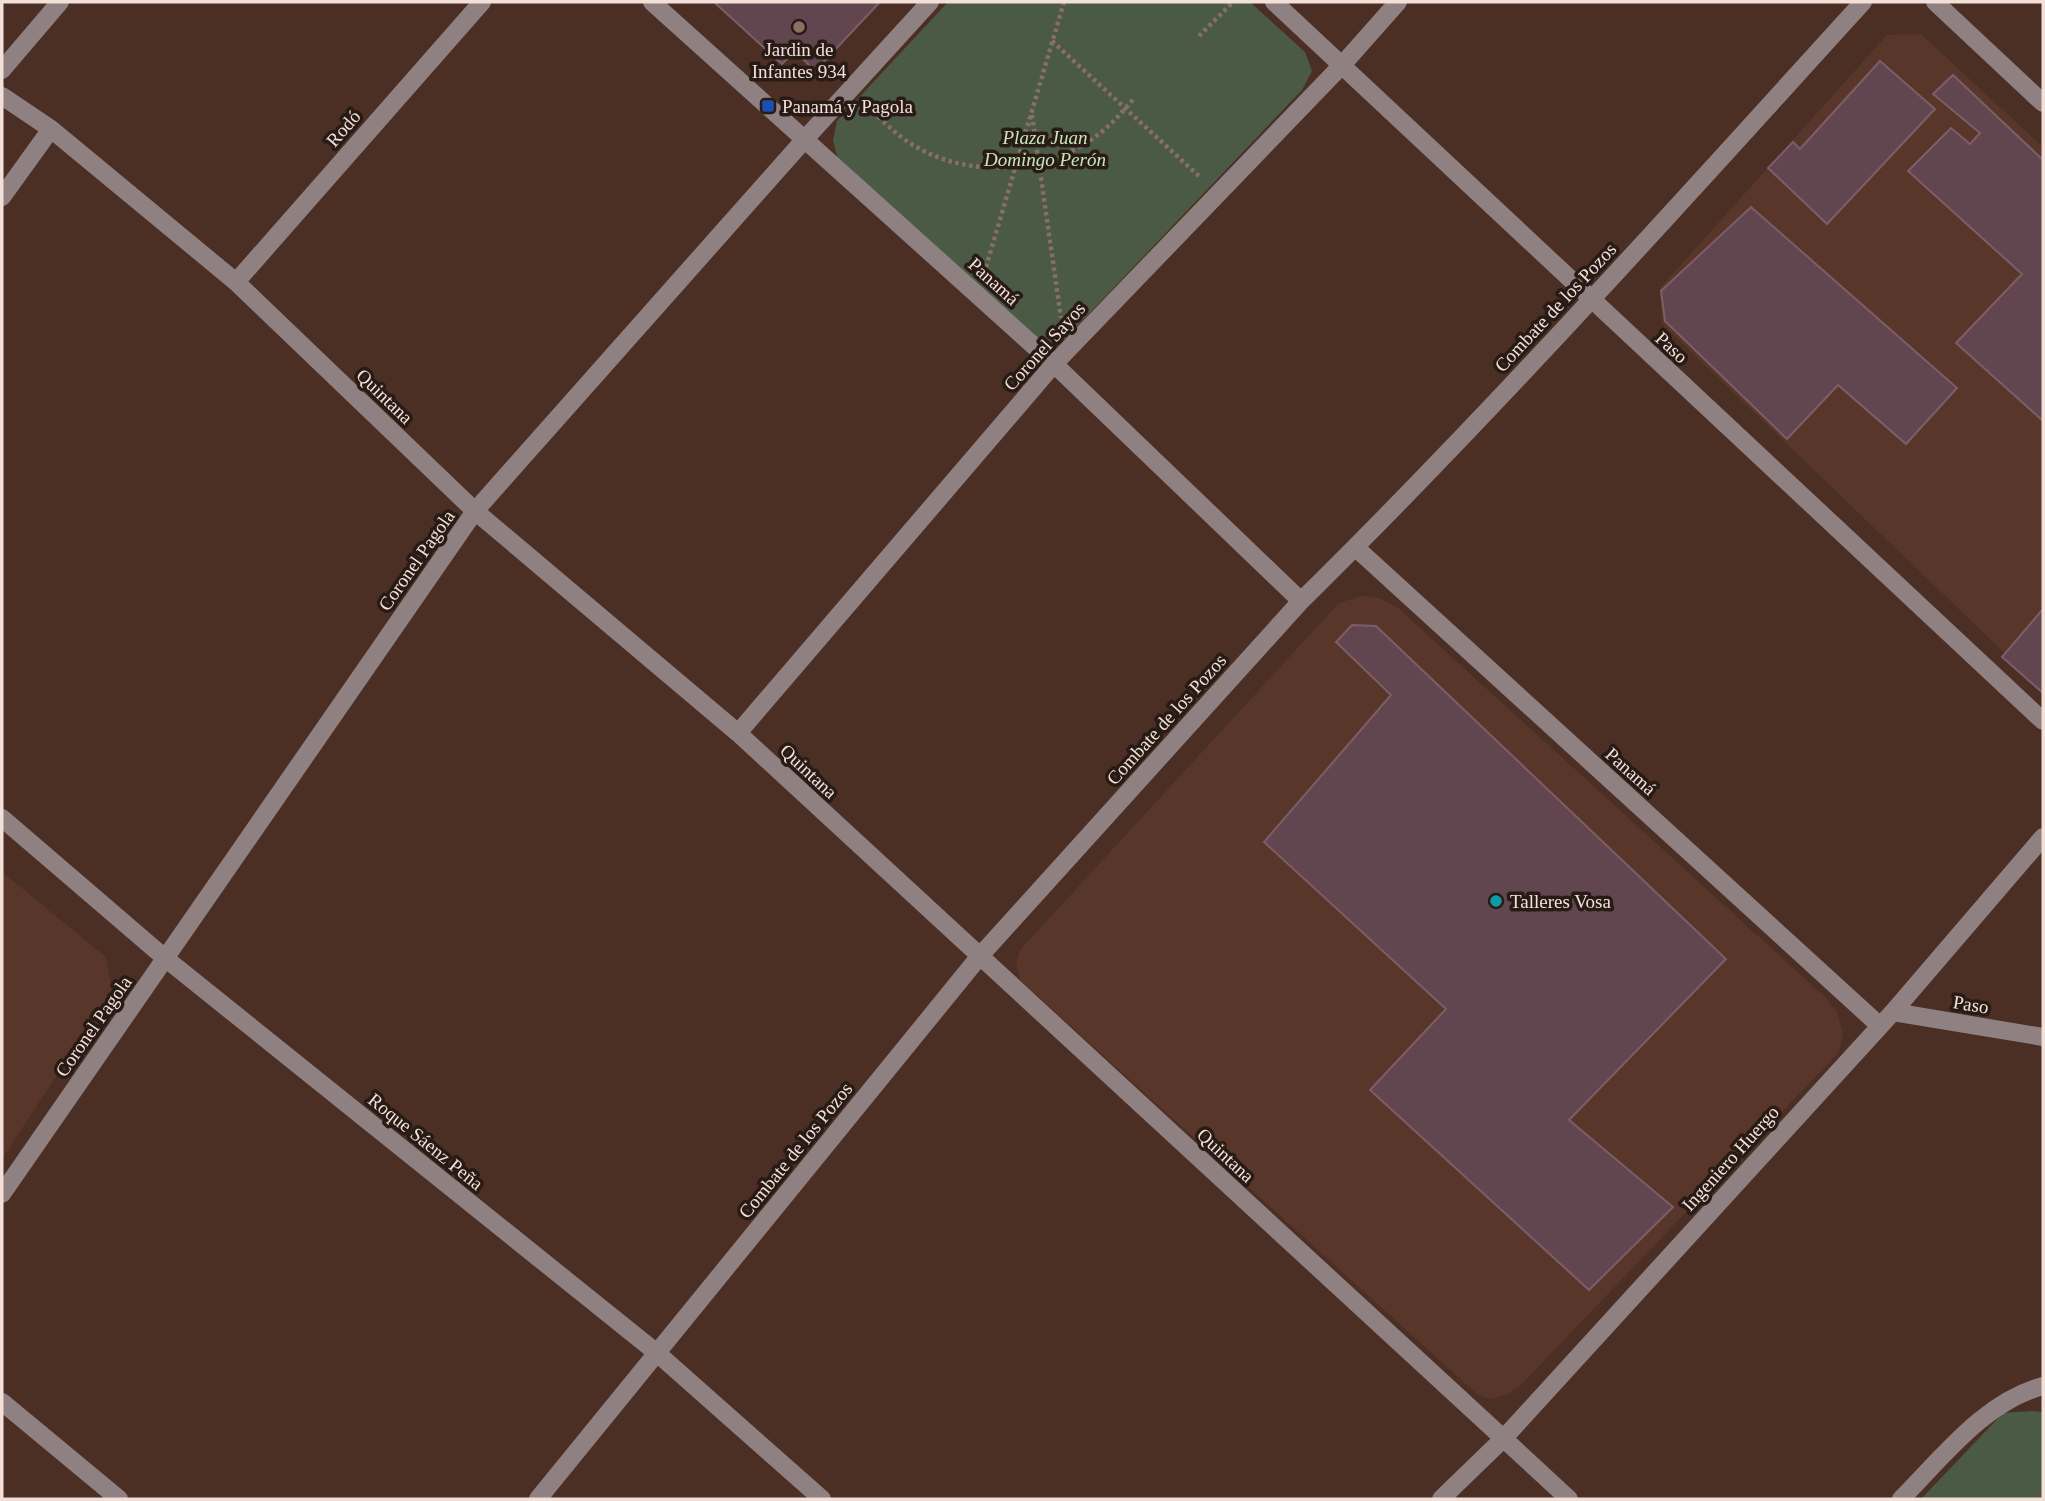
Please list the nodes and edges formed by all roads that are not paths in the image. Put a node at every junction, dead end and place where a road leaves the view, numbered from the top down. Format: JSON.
{"nodes":[{"id":1,"x":61,"y":2,"type":"edge"},
{"id":2,"x":482,"y":2,"type":"edge"},
{"id":3,"x":652,"y":2,"type":"edge"},
{"id":4,"x":930,"y":2,"type":"edge"},
{"id":5,"x":1274,"y":2,"type":"edge"},
{"id":6,"x":1398,"y":2,"type":"edge"},
{"id":7,"x":1863,"y":2,"type":"edge"},
{"id":8,"x":1935,"y":2,"type":"edge"},
{"id":9,"x":1343,"y":64,"type":"junction"},
{"id":10,"x":2,"y":70,"type":"edge"},
{"id":11,"x":2,"y":96,"type":"edge"},
{"id":12,"x":2043,"y":103,"type":"edge"},
{"id":13,"x":51,"y":129,"type":"junction"},
{"id":14,"x":805,"y":139,"type":"junction"},
{"id":15,"x":2,"y":197,"type":"edge"},
{"id":16,"x":236,"y":282,"type":"junction"},
{"id":17,"x":1591,"y":300,"type":"junction"},
{"id":18,"x":1054,"y":364,"type":"junction"},
{"id":19,"x":475,"y":511,"type":"junction"},
{"id":20,"x":1355,"y":547,"type":"junction"},
{"id":21,"x":1301,"y":601,"type":"junction"},
{"id":22,"x":2043,"y":721,"type":"edge"},
{"id":23,"x":738,"y":733,"type":"junction"},
{"id":24,"x":2,"y":818,"type":"edge"},
{"id":25,"x":2043,"y":838,"type":"edge"},
{"id":26,"x":979,"y":957,"type":"junction"},
{"id":27,"x":165,"y":958,"type":"junction"},
{"id":28,"x":1893,"y":1012,"type":"junction"},
{"id":29,"x":1879,"y":1025,"type":"junction"},
{"id":30,"x":2043,"y":1037,"type":"edge"},
{"id":31,"x":2,"y":1194,"type":"edge"},
{"id":32,"x":657,"y":1353,"type":"junction"},
{"id":33,"x":2043,"y":1386,"type":"edge"},
{"id":34,"x":2,"y":1402,"type":"edge"},
{"id":35,"x":1503,"y":1439,"type":"junction"},
{"id":36,"x":119,"y":1499,"type":"edge"},
{"id":37,"x":538,"y":1499,"type":"edge"},
{"id":38,"x":822,"y":1499,"type":"edge"},
{"id":39,"x":1441,"y":1499,"type":"edge"},
{"id":40,"x":1569,"y":1499,"type":"edge"},
{"id":41,"x":1901,"y":1499,"type":"edge"}],
"edges":[{"from":1,"to":10,"type":"street"},
{"from":2,"to":16,"type":"street","name":"Rodó"},
{"from":3,"to":14,"type":"street","name":"Panamá"},
{"from":4,"to":14,"type":"street","name":"Coronel Pagola"},
{"from":5,"to":9,"type":"street","name":"Paso"},
{"from":6,"to":9,"type":"street","name":"Coronel Sayos"},
{"from":7,"to":17,"type":"street","name":"Combate de los Pozos"},
{"from":8,"to":12,"type":"street"},
{"from":9,"to":17,"type":"street","name":"Paso"},
{"from":9,"to":18,"type":"street","name":"Coronel Sayos"},
{"from":11,"to":13,"type":"street","name":"Quintana"},
{"from":13,"to":15,"type":"street"},
{"from":13,"to":16,"type":"street","name":"Quintana"},
{"from":14,"to":18,"type":"street","name":"Panamá"},
{"from":14,"to":19,"type":"street","name":"Coronel Pagola"},
{"from":16,"to":19,"type":"street","name":"Quintana"},
{"from":17,"to":20,"type":"street","name":"Combate de los Pozos"},
{"from":17,"to":22,"type":"street","name":"Paso"},
{"from":18,"to":21,"type":"street","name":"Panamá"},
{"from":18,"to":23,"type":"street","name":"Coronel Sayos"},
{"from":19,"to":23,"type":"street","name":"Quintana"},
{"from":19,"to":27,"type":"street","name":"Coronel Pagola"},
{"from":20,"to":21,"type":"street","name":"Combate de los Pozos"},
{"from":20,"to":29,"type":"street","name":"Panamá"},
{"from":21,"to":26,"type":"street","name":"Combate de los Pozos"},
{"from":23,"to":26,"type":"street","name":"Quintana"},
{"from":24,"to":27,"type":"street","name":"Roque Sáenz Peña"},
{"from":25,"to":28,"type":"street","name":"Ingeniero Huergo"},
{"from":26,"to":32,"type":"street","name":"Combate de los Pozos"},
{"from":26,"to":35,"type":"street","name":"Quintana"},
{"from":27,"to":31,"type":"street","name":"Coronel Pagola"},
{"from":27,"to":32,"type":"street","name":"Roque Sáenz Peña"},
{"from":28,"to":29,"type":"street","name":"Ingeniero Huergo"},
{"from":28,"to":30,"type":"street","name":"Paso"},
{"from":29,"to":35,"type":"street","name":"Ingeniero Huergo"},
{"from":32,"to":37,"type":"street","name":"Combate de los Pozos"},
{"from":32,"to":38,"type":"street","name":"Roque Sáenz Peña"},
{"from":33,"to":41,"type":"street"},
{"from":34,"to":36,"type":"street"},
{"from":35,"to":39,"type":"street","name":"Ingeniero Huergo"},
{"from":35,"to":40,"type":"street","name":"Quintana"}]}
